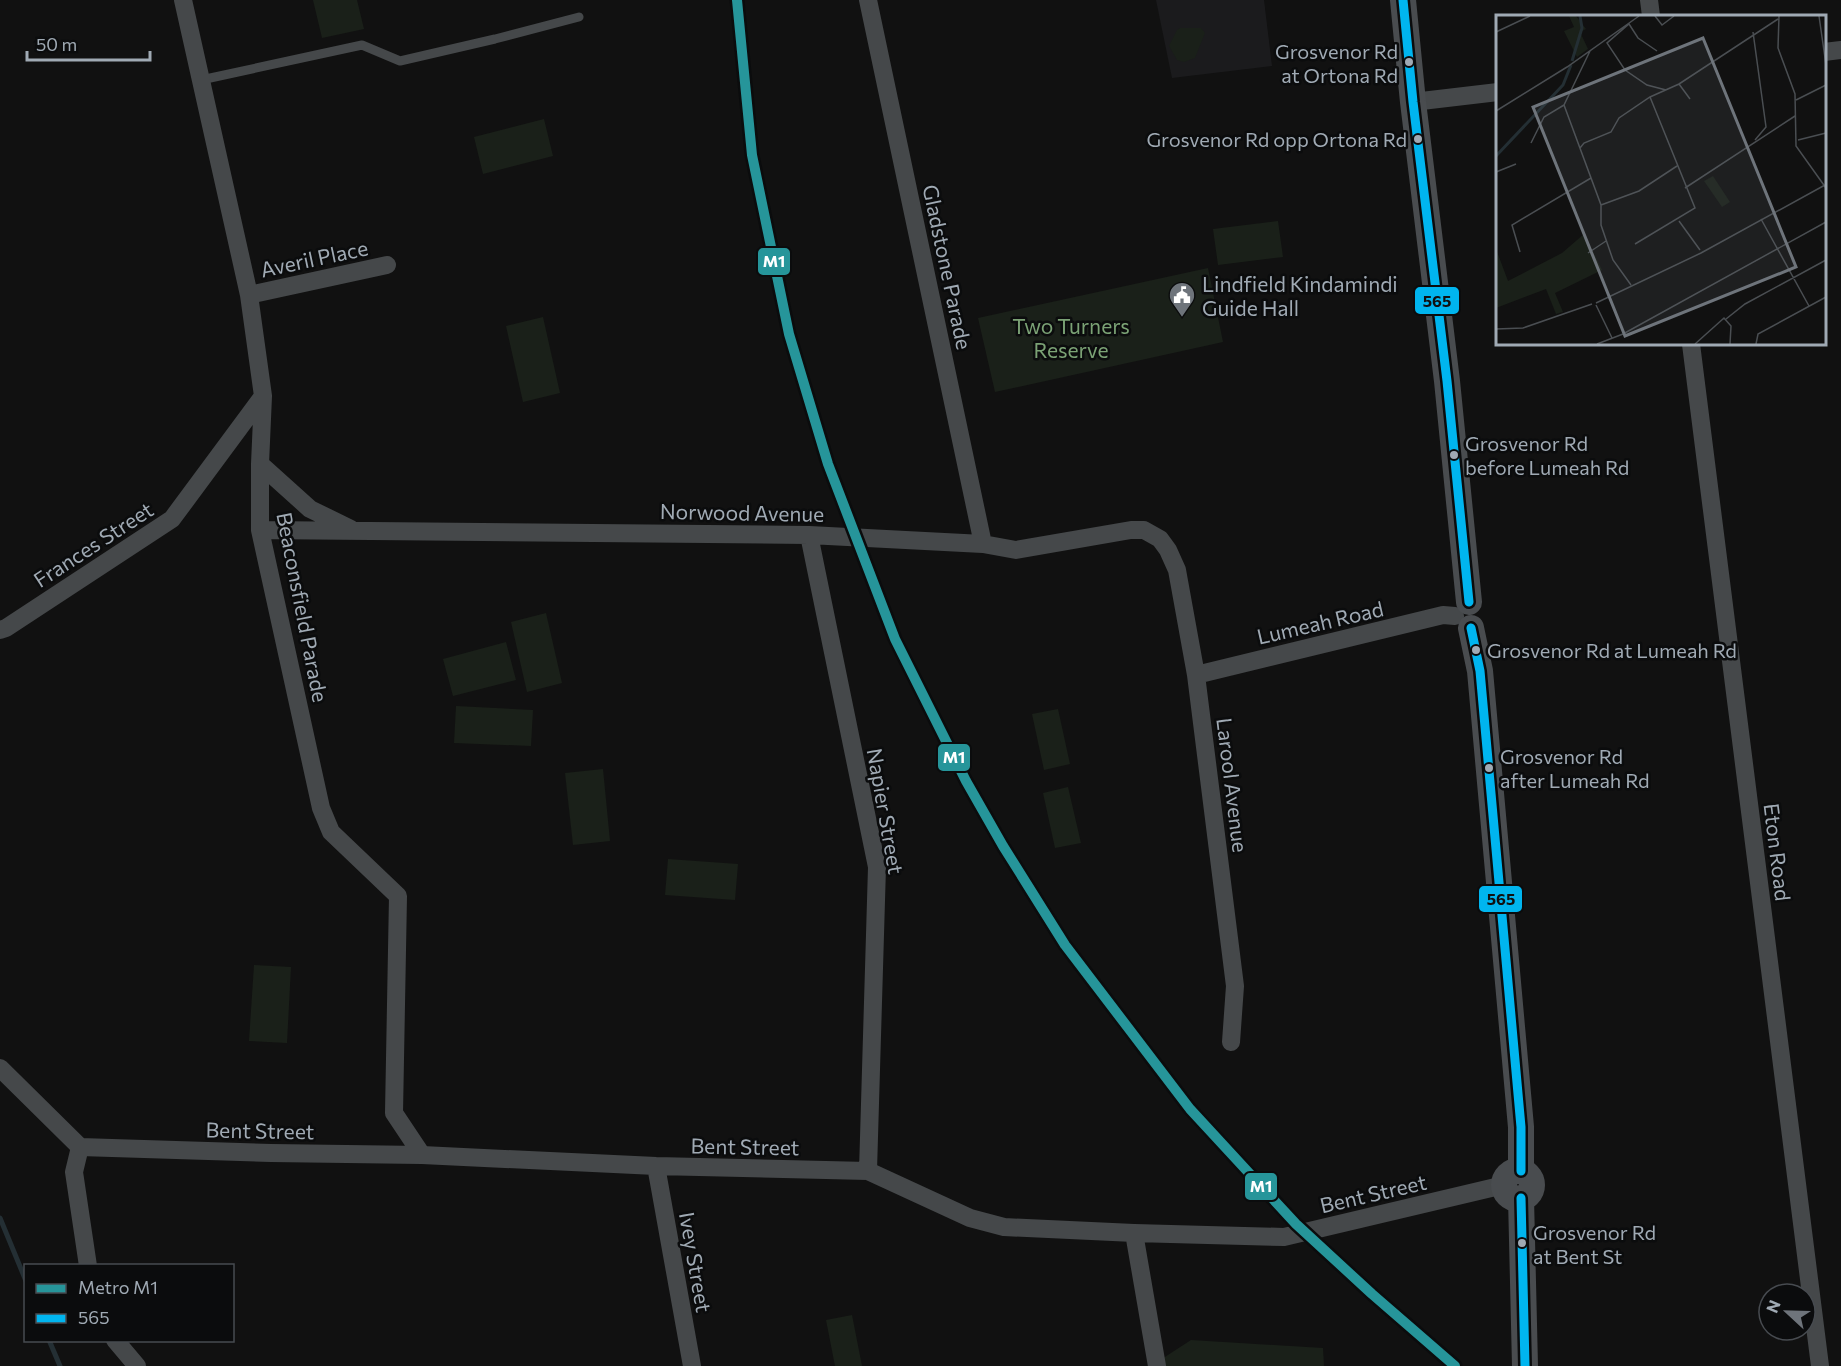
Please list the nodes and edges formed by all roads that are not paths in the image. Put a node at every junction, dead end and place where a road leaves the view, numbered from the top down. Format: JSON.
{"nodes":[{"id":1,"x":183,"y":0,"type":"edge"},
{"id":2,"x":868,"y":0,"type":"edge"},
{"id":3,"x":1403,"y":0,"type":"edge"},
{"id":4,"x":1649,"y":0,"type":"edge"},
{"id":5,"x":1651,"y":15,"type":"edge"},
{"id":6,"x":579,"y":17,"type":"dead end"},
{"id":7,"x":1841,"y":50,"type":"edge"},
{"id":8,"x":1826,"y":52,"type":"edge"},
{"id":9,"x":201,"y":80,"type":"junction"},
{"id":10,"x":1496,"y":92,"type":"edge"},
{"id":11,"x":1413,"y":102,"type":"junction"},
{"id":12,"x":387,"y":265,"type":"dead end"},
{"id":13,"x":249,"y":295,"type":"junction"},
{"id":14,"x":1691,"y":345,"type":"edge"},
{"id":15,"x":263,"y":396,"type":"junction"},
{"id":16,"x":260,"y":464,"type":"junction"},
{"id":17,"x":260,"y":530,"type":"junction"},
{"id":18,"x":354,"y":531,"type":"junction"},
{"id":19,"x":809,"y":535,"type":"junction"},
{"id":20,"x":1160,"y":538,"type":"joint"},
{"id":21,"x":983,"y":544,"type":"junction"},
{"id":22,"x":1465,"y":615,"type":"junction"},
{"id":23,"x":0,"y":630,"type":"edge"},
{"id":24,"x":1196,"y":675,"type":"junction"},
{"id":25,"x":1231,"y":1042,"type":"dead end"},
{"id":26,"x":0,"y":1068,"type":"edge"},
{"id":27,"x":80,"y":1147,"type":"junction"},
{"id":28,"x":422,"y":1155,"type":"junction"},
{"id":29,"x":656,"y":1166,"type":"junction"},
{"id":30,"x":868,"y":1171,"type":"junction"},
{"id":31,"x":1516,"y":1185,"type":"junction"},
{"id":32,"x":1134,"y":1233,"type":"junction"},
{"id":33,"x":88,"y":1264,"type":"edge"},
{"id":34,"x":116,"y":1342,"type":"edge"},
{"id":35,"x":137,"y":1366,"type":"edge"},
{"id":36,"x":692,"y":1366,"type":"edge"},
{"id":37,"x":1156,"y":1366,"type":"edge"},
{"id":38,"x":1525,"y":1366,"type":"edge"},
{"id":39,"x":1820,"y":1366,"type":"edge"}],
"edges":[{"from":1,"to":9,"type":"street","name":"Beaconsfield Parade"},
{"from":2,"to":21,"type":"street","name":"Gladstone Parade"},
{"from":3,"to":11,"type":"street"},
{"from":4,"to":5,"type":"street"},
{"from":6,"to":9,"type":"lane"},
{"from":7,"to":8,"type":"street"},
{"from":9,"to":13,"type":"street","name":"Beaconsfield Parade"},
{"from":10,"to":11,"type":"street"},
{"from":11,"to":22,"type":"street"},
{"from":12,"to":13,"type":"street","name":"Averil Place"},
{"from":13,"to":15,"type":"street","name":"Beaconsfield Parade"},
{"from":14,"to":39,"type":"street","name":"Eton Road"},
{"from":15,"to":16,"type":"street","name":"Beaconsfield Parade"},
{"from":15,"to":23,"type":"street","name":"Frances Street"},
{"from":16,"to":17,"type":"street","name":"Beaconsfield Parade"},
{"from":16,"to":18,"type":"street","name":"Norwood Avenue"},
{"from":17,"to":18,"type":"street","name":"Norwood Avenue"},
{"from":17,"to":28,"type":"street","name":"Beaconsfield Parade"},
{"from":18,"to":19,"type":"street","name":"Norwood Avenue"},
{"from":19,"to":21,"type":"street","name":"Norwood Avenue"},
{"from":19,"to":30,"type":"street","name":"Napier Street"},
{"from":20,"to":21,"type":"street","name":"Norwood Avenue"},
{"from":20,"to":24,"type":"street","name":"Larool Avenue"},
{"from":22,"to":24,"type":"street","name":"Lumeah Road"},
{"from":22,"to":31,"type":"street"},
{"from":24,"to":25,"type":"street","name":"Larool Avenue"},
{"from":26,"to":27,"type":"street"},
{"from":27,"to":28,"type":"street","name":"Bent Street"},
{"from":27,"to":33,"type":"street"},
{"from":28,"to":29,"type":"street","name":"Bent Street"},
{"from":29,"to":30,"type":"street","name":"Bent Street"},
{"from":29,"to":36,"type":"street","name":"Ivey Street"},
{"from":30,"to":32,"type":"street","name":"Bent Street"},
{"from":31,"to":32,"type":"street","name":"Bent Street"},
{"from":31,"to":38,"type":"street"},
{"from":32,"to":37,"type":"street"},
{"from":34,"to":35,"type":"street"}]}
